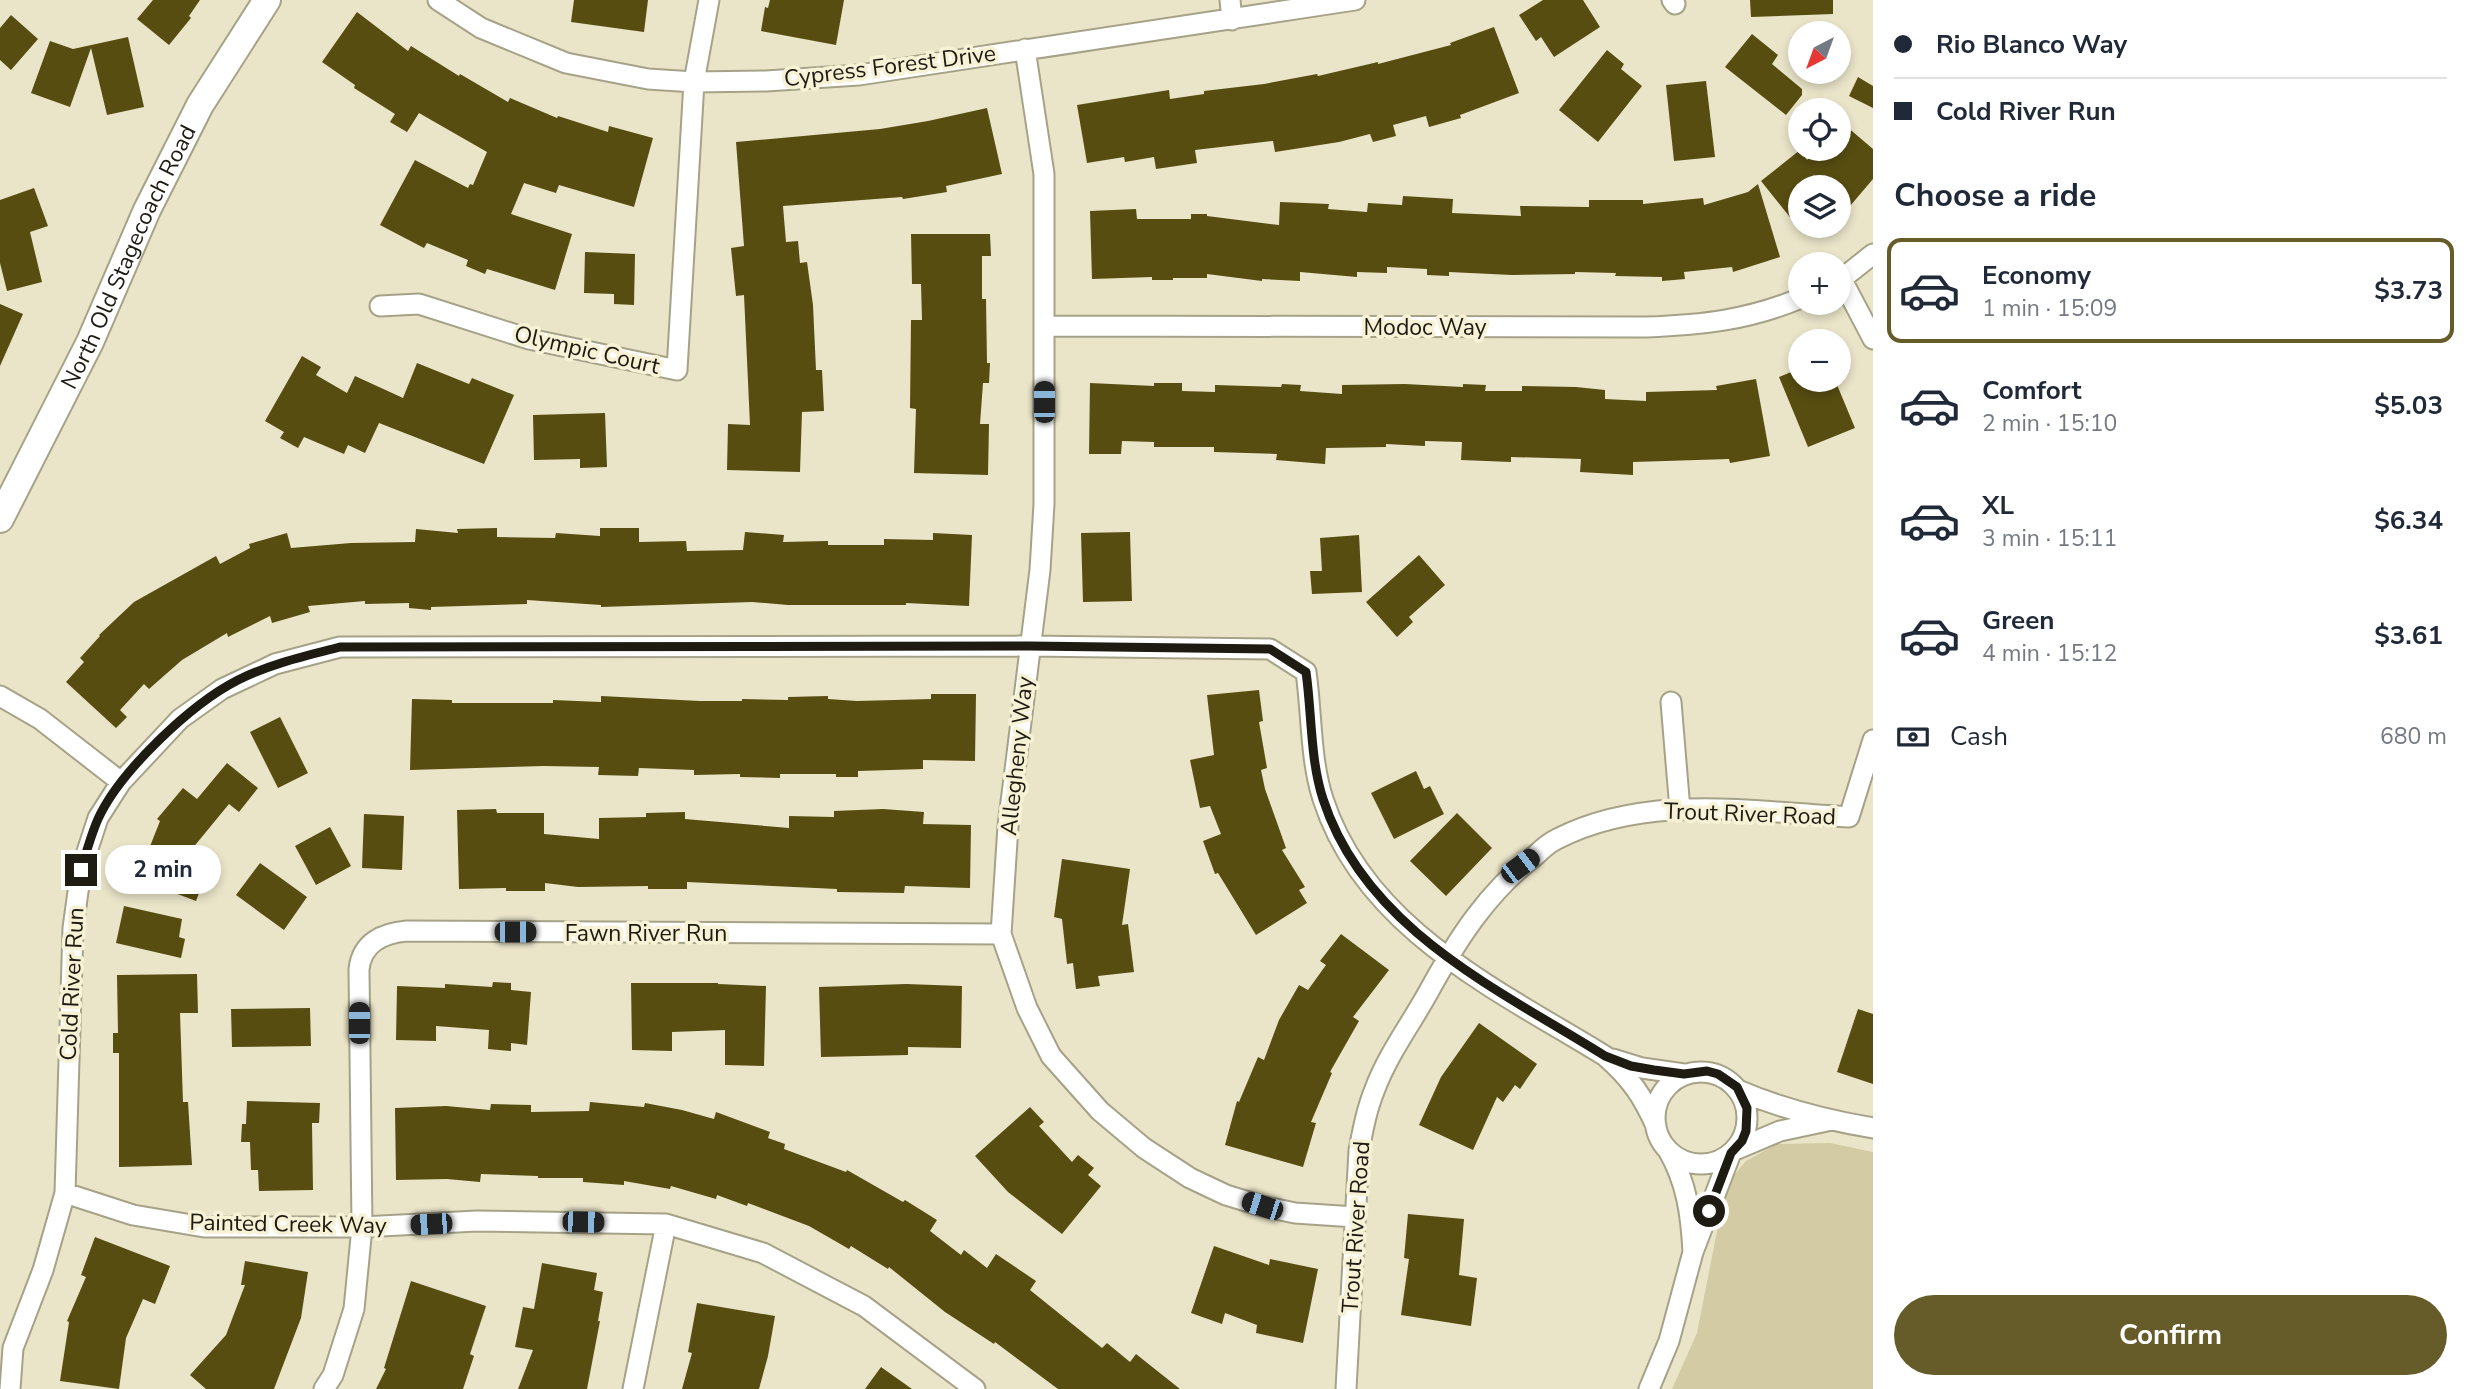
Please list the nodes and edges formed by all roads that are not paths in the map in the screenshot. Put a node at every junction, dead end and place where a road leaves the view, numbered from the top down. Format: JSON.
{"nodes":[{"id":1,"x":267,"y":0,"type":"edge"},
{"id":2,"x":438,"y":0,"type":"edge"},
{"id":3,"x":709,"y":0,"type":"edge"},
{"id":4,"x":1230,"y":0,"type":"edge"},
{"id":5,"x":1355,"y":0,"type":"edge"},
{"id":6,"x":1232,"y":20,"type":"junction"},
{"id":7,"x":1025,"y":49,"type":"junction"},
{"id":8,"x":694,"y":82,"type":"junction"},
{"id":9,"x":1873,"y":254,"type":"edge"},
{"id":10,"x":1851,"y":273,"type":"edge"},
{"id":11,"x":1851,"y":299,"type":"edge"},
{"id":12,"x":1788,"y":302,"type":"edge"},
{"id":13,"x":380,"y":306,"type":"dead end"},
{"id":14,"x":1045,"y":326,"type":"junction"},
{"id":15,"x":1873,"y":339,"type":"edge"},
{"id":16,"x":0,"y":519,"type":"edge"},
{"id":17,"x":1029,"y":646,"type":"junction"},
{"id":18,"x":0,"y":696,"type":"edge"},
{"id":19,"x":1671,"y":702,"type":"dead end"},
{"id":20,"x":1873,"y":740,"type":"edge"},
{"id":21,"x":121,"y":782,"type":"junction"},
{"id":22,"x":1680,"y":810,"type":"junction"},
{"id":23,"x":1001,"y":934,"type":"junction"},
{"id":24,"x":1448,"y":958,"type":"junction"},
{"id":25,"x":1605,"y":1056,"type":"junction"},
{"id":26,"x":1684,"y":1074,"type":"junction"},
{"id":27,"x":1738,"y":1090,"type":"junction"},
{"id":28,"x":1829,"y":1121,"type":"junction"},
{"id":29,"x":1656,"y":1126,"type":"junction"},
{"id":30,"x":1873,"y":1128,"type":"edge"},
{"id":31,"x":1668,"y":1149,"type":"junction"},
{"id":32,"x":1733,"y":1152,"type":"junction"},
{"id":33,"x":65,"y":1193,"type":"junction"},
{"id":34,"x":1355,"y":1217,"type":"junction"},
{"id":35,"x":666,"y":1224,"type":"junction"},
{"id":36,"x":362,"y":1227,"type":"junction"},
{"id":37,"x":1693,"y":1252,"type":"junction"},
{"id":38,"x":10,"y":1389,"type":"edge"},
{"id":39,"x":324,"y":1389,"type":"edge"},
{"id":40,"x":633,"y":1389,"type":"edge"},
{"id":41,"x":975,"y":1389,"type":"edge"},
{"id":42,"x":1346,"y":1389,"type":"edge"},
{"id":43,"x":1648,"y":1389,"type":"edge"}],
"edges":[{"from":1,"to":16,"type":"street","name":"North Old Stagecoach Road"},
{"from":2,"to":8,"type":"street","name":"Cypress Forest Drive"},
{"from":3,"to":8,"type":"street"},
{"from":4,"to":6,"type":"street"},
{"from":5,"to":6,"type":"street","name":"Cypress Forest Drive"},
{"from":6,"to":7,"type":"street","name":"Cypress Forest Drive"},
{"from":7,"to":8,"type":"street","name":"Cypress Forest Drive"},
{"from":7,"to":14,"type":"street","name":"Allegheny Way"},
{"from":8,"to":13,"type":"street","name":"Olympic Court"},
{"from":9,"to":10,"type":"street"},
{"from":11,"to":15,"type":"street"},
{"from":12,"to":14,"type":"street","name":"Modoc Way"},
{"from":14,"to":17,"type":"street","name":"Allegheny Way"},
{"from":17,"to":21,"type":"street","name":"Cold River Run"},
{"from":17,"to":23,"type":"street","name":"Allegheny Way"},
{"from":17,"to":24,"type":"street","name":"Cold River Run"},
{"from":18,"to":21,"type":"street"},
{"from":19,"to":22,"type":"street"},
{"from":20,"to":22,"type":"street","name":"Trout River Road"},
{"from":21,"to":33,"type":"street","name":"Cold River Run"},
{"from":22,"to":24,"type":"street","name":"Trout River Road"},
{"from":23,"to":34,"type":"street","name":"Allegheny Way"},
{"from":23,"to":36,"type":"street","name":"Fawn River Run"},
{"from":24,"to":25,"type":"street","name":"Cold River Run"},
{"from":24,"to":34,"type":"street","name":"Trout River Road"},
{"from":25,"to":26,"type":"street","name":"Cold River Run"},
{"from":25,"to":29,"type":"street","name":"Cold River Run"},
{"from":26,"to":27,"type":"street"},
{"from":26,"to":29,"type":"street"},
{"from":27,"to":28,"type":"street"},
{"from":27,"to":32,"type":"street"},
{"from":28,"to":30,"type":"street"},
{"from":28,"to":32,"type":"street"},
{"from":29,"to":31,"type":"street"},
{"from":31,"to":32,"type":"street"},
{"from":31,"to":37,"type":"street"},
{"from":32,"to":37,"type":"street"},
{"from":33,"to":36,"type":"street","name":"Painted Creek Way"},
{"from":33,"to":38,"type":"street","name":"Cold River Run"},
{"from":34,"to":42,"type":"street","name":"Trout River Road"},
{"from":35,"to":36,"type":"street","name":"Painted Creek Way"},
{"from":35,"to":40,"type":"street"},
{"from":35,"to":41,"type":"street","name":"Painted Creek Way"},
{"from":36,"to":39,"type":"street","name":"Fawn River Run"},
{"from":37,"to":43,"type":"street"}]}
